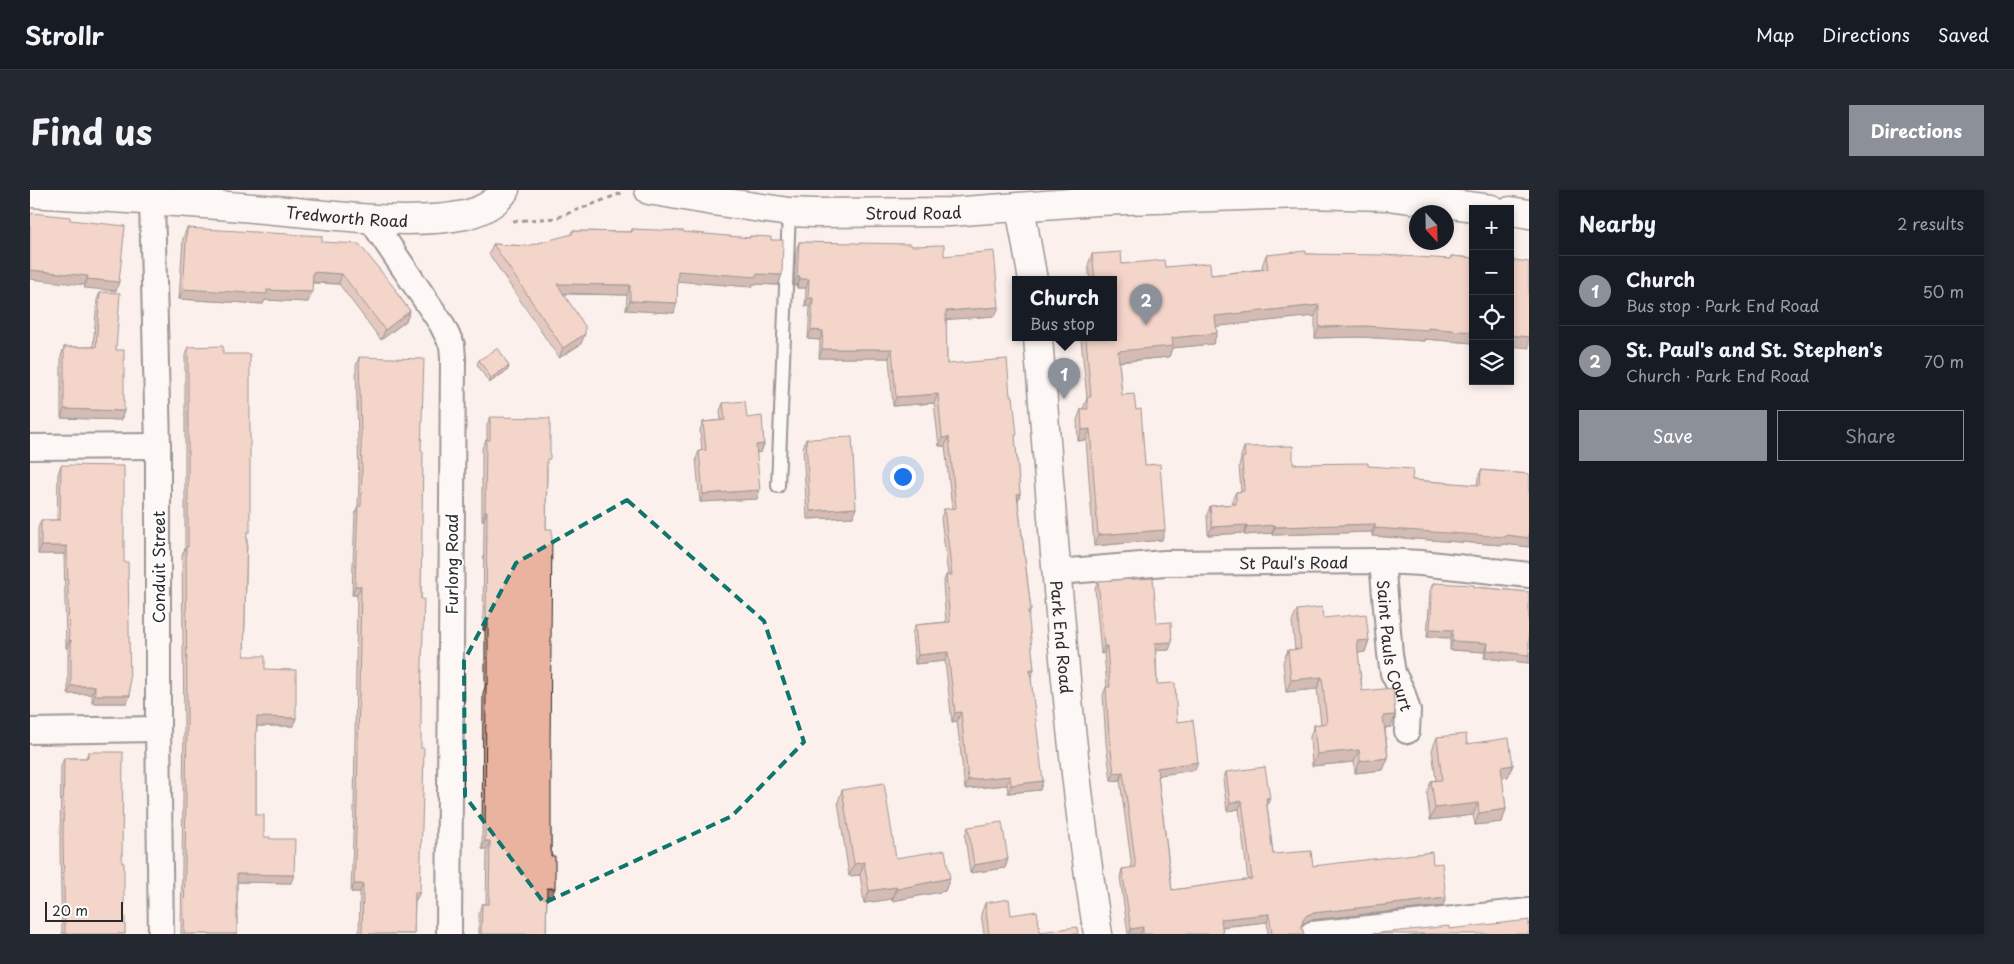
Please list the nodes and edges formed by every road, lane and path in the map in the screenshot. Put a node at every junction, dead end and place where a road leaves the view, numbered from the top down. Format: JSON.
{"nodes":[{"id":1,"x":506,"y":190,"type":"edge"},
{"id":2,"x":630,"y":190,"type":"edge"},
{"id":3,"x":649,"y":190,"type":"edge"},
{"id":4,"x":30,"y":193,"type":"edge"},
{"id":5,"x":695,"y":194,"type":"edge"},
{"id":6,"x":1019,"y":198,"type":"edge"},
{"id":7,"x":152,"y":201,"type":"junction"},
{"id":8,"x":1483,"y":202,"type":"edge"},
{"id":9,"x":789,"y":212,"type":"junction"},
{"id":10,"x":1514,"y":212,"type":"edge"},
{"id":11,"x":1529,"y":214,"type":"edge"},
{"id":12,"x":370,"y":218,"type":"junction"},
{"id":13,"x":509,"y":221,"type":"dead end"},
{"id":14,"x":1032,"y":276,"type":"edge"},
{"id":15,"x":1038,"y":341,"type":"edge"},
{"id":16,"x":158,"y":446,"type":"junction"},
{"id":17,"x":30,"y":447,"type":"edge"},
{"id":18,"x":778,"y":486,"type":"dead end"},
{"id":19,"x":1382,"y":561,"type":"junction"},
{"id":20,"x":1058,"y":572,"type":"junction"},
{"id":21,"x":1529,"y":575,"type":"edge"},
{"id":22,"x":158,"y":729,"type":"junction"},
{"id":23,"x":30,"y":731,"type":"edge"},
{"id":24,"x":1407,"y":731,"type":"dead end"},
{"id":25,"x":1529,"y":911,"type":"edge"},
{"id":26,"x":161,"y":934,"type":"edge"},
{"id":27,"x":449,"y":934,"type":"edge"},
{"id":28,"x":1098,"y":934,"type":"edge"},
{"id":29,"x":1312,"y":934,"type":"edge"}],
"edges":[{"from":1,"to":12,"type":"main road","name":"Tredworth Road"},
{"from":2,"to":13,"type":"path"},
{"from":3,"to":5,"type":"main road","name":"Stroud Road"},
{"from":4,"to":7,"type":"main road","name":"Tredworth Road"},
{"from":5,"to":9,"type":"main road","name":"Stroud Road"},
{"from":6,"to":8,"type":"main road","name":"Stroud Road"},
{"from":6,"to":9,"type":"main road","name":"Stroud Road"},
{"from":6,"to":14,"type":"main road"},
{"from":7,"to":12,"type":"main road","name":"Tredworth Road"},
{"from":7,"to":16,"type":"street","name":"Conduit Street"},
{"from":9,"to":18,"type":"lane"},
{"from":10,"to":11,"type":"main road"},
{"from":12,"to":27,"type":"street","name":"Furlong Road"},
{"from":15,"to":20,"type":"main road","name":"Park End Road"},
{"from":16,"to":17,"type":"street"},
{"from":16,"to":22,"type":"street","name":"Conduit Street"},
{"from":19,"to":20,"type":"street","name":"St Paul's Road"},
{"from":19,"to":21,"type":"street","name":"St Paul's Road"},
{"from":19,"to":24,"type":"street","name":"Saint Pauls Court"},
{"from":20,"to":28,"type":"main road","name":"Park End Road"},
{"from":22,"to":23,"type":"street"},
{"from":22,"to":26,"type":"street","name":"Conduit Street"},
{"from":25,"to":29,"type":"street"}]}
